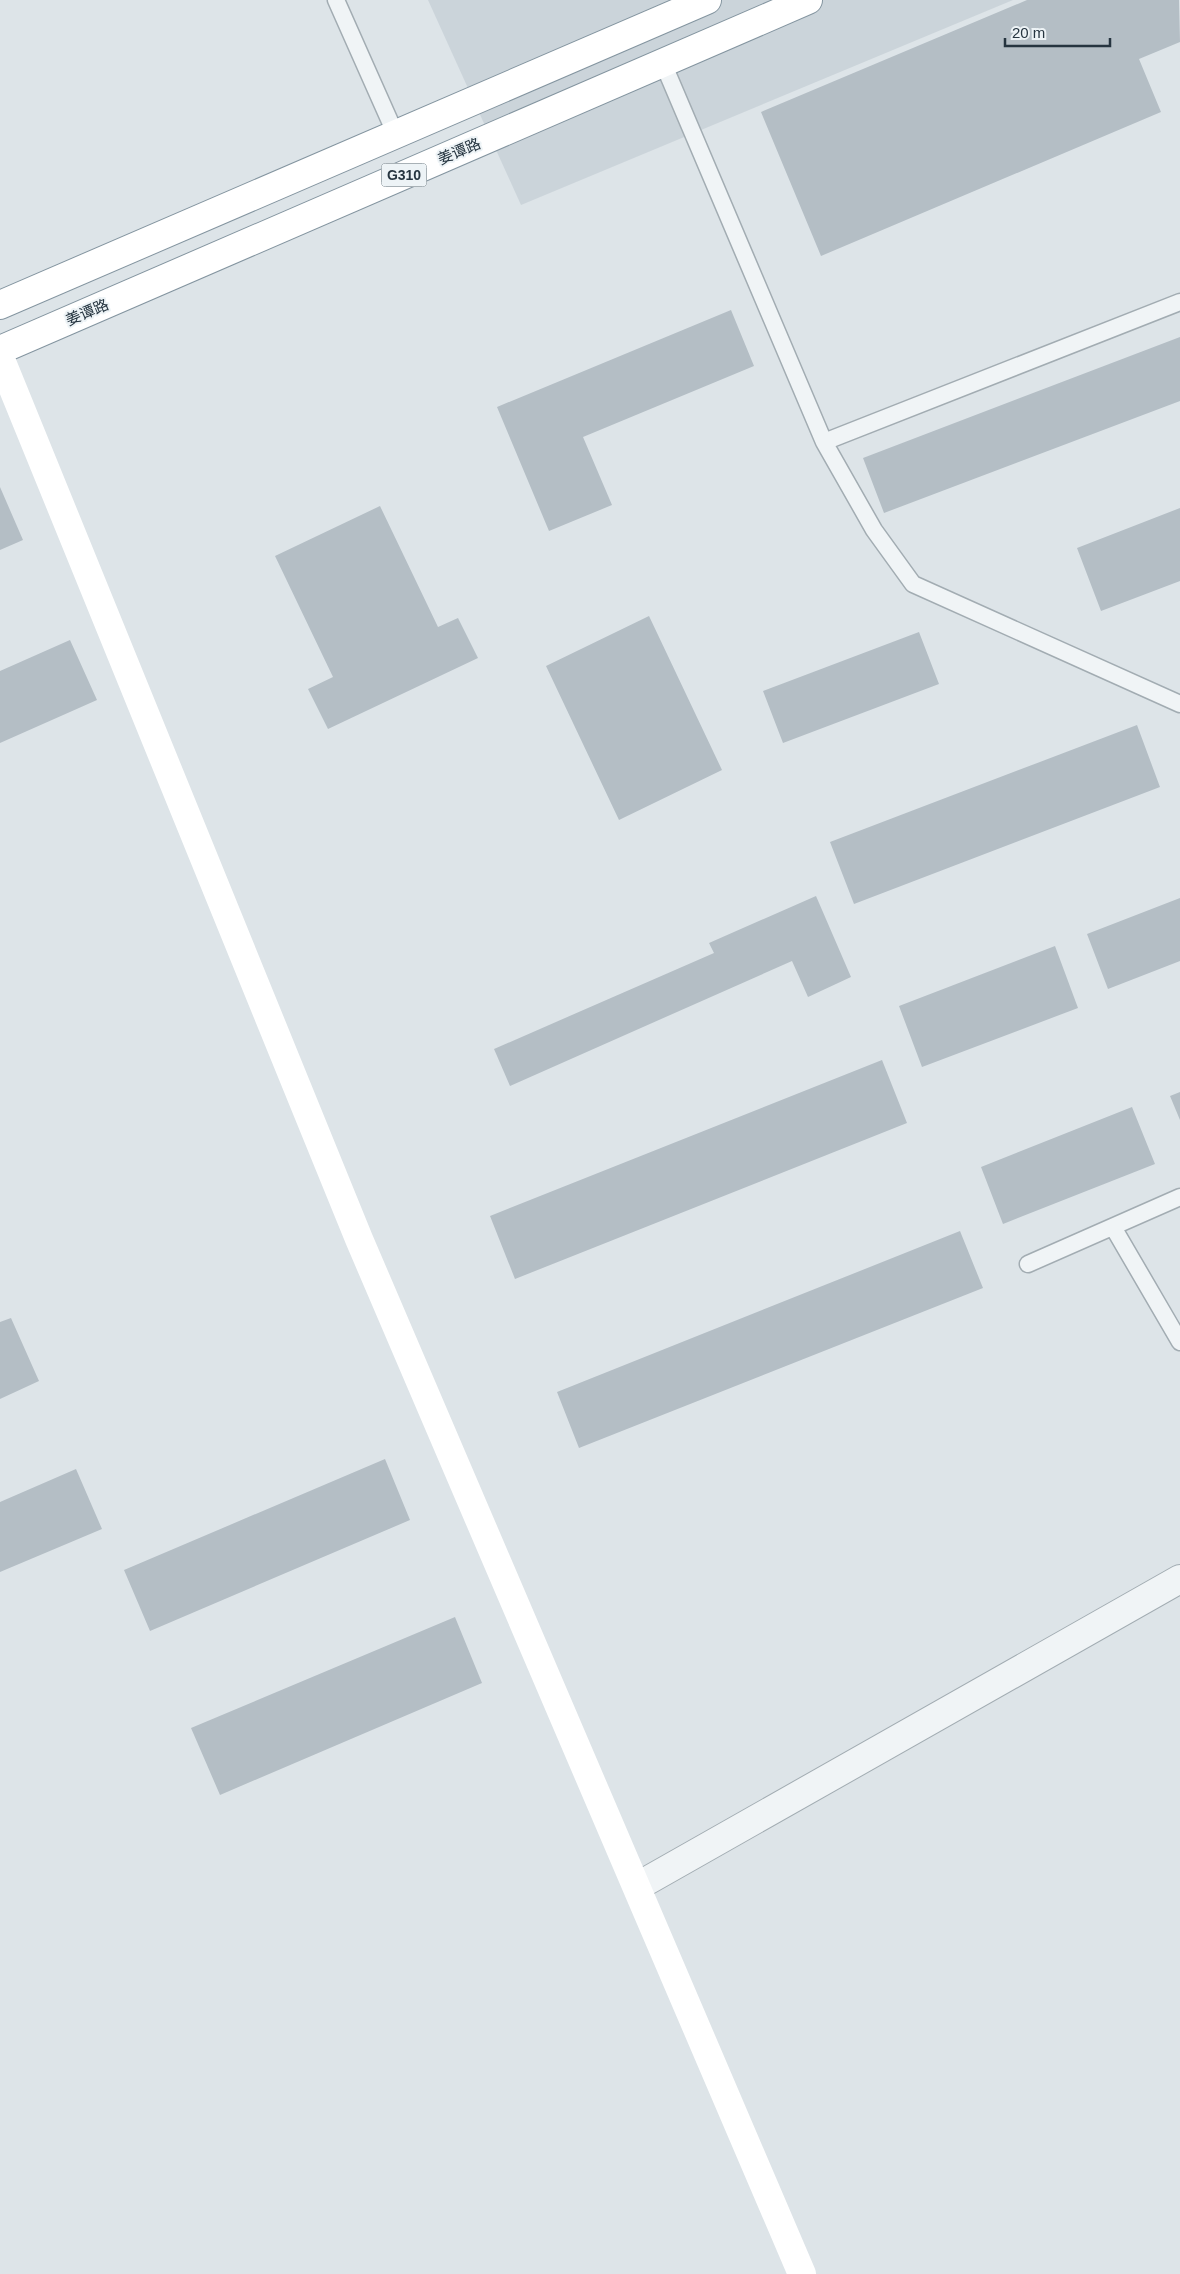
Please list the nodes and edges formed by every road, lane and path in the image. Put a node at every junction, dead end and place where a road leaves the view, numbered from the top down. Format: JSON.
{"nodes":[{"id":1,"x":336,"y":0,"type":"edge"},
{"id":2,"x":707,"y":0,"type":"edge"},
{"id":3,"x":808,"y":0,"type":"edge"},
{"id":4,"x":663,"y":63,"type":"junction"},
{"id":5,"x":396,"y":134,"type":"junction"},
{"id":6,"x":1180,"y":302,"type":"edge"},
{"id":7,"x":0,"y":305,"type":"edge"},
{"id":8,"x":0,"y":350,"type":"edge"},
{"id":9,"x":0,"y":357,"type":"edge"},
{"id":10,"x":824,"y":442,"type":"junction"},
{"id":11,"x":1180,"y":704,"type":"edge"},
{"id":12,"x":1180,"y":1197,"type":"edge"},
{"id":13,"x":1113,"y":1227,"type":"junction"},
{"id":14,"x":1028,"y":1264,"type":"dead end"},
{"id":15,"x":1180,"y":1342,"type":"edge"},
{"id":16,"x":1180,"y":1579,"type":"edge"},
{"id":17,"x":638,"y":1886,"type":"junction"},
{"id":18,"x":802,"y":2274,"type":"edge"}],
"edges":[{"from":1,"to":5,"type":"lane"},
{"from":2,"to":5,"type":"main road","number":"G310"},
{"from":3,"to":4,"type":"main road","name":"姜谭路","number":"G310"},
{"from":4,"to":8,"type":"main road","name":"姜谭路","number":"G310"},
{"from":4,"to":10,"type":"lane"},
{"from":5,"to":7,"type":"main road","number":"G310"},
{"from":6,"to":10,"type":"lane"},
{"from":9,"to":17,"type":"main road"},
{"from":10,"to":11,"type":"lane"},
{"from":12,"to":13,"type":"lane"},
{"from":13,"to":14,"type":"lane"},
{"from":13,"to":15,"type":"lane"},
{"from":16,"to":17,"type":"street"},
{"from":17,"to":18,"type":"main road"}]}
